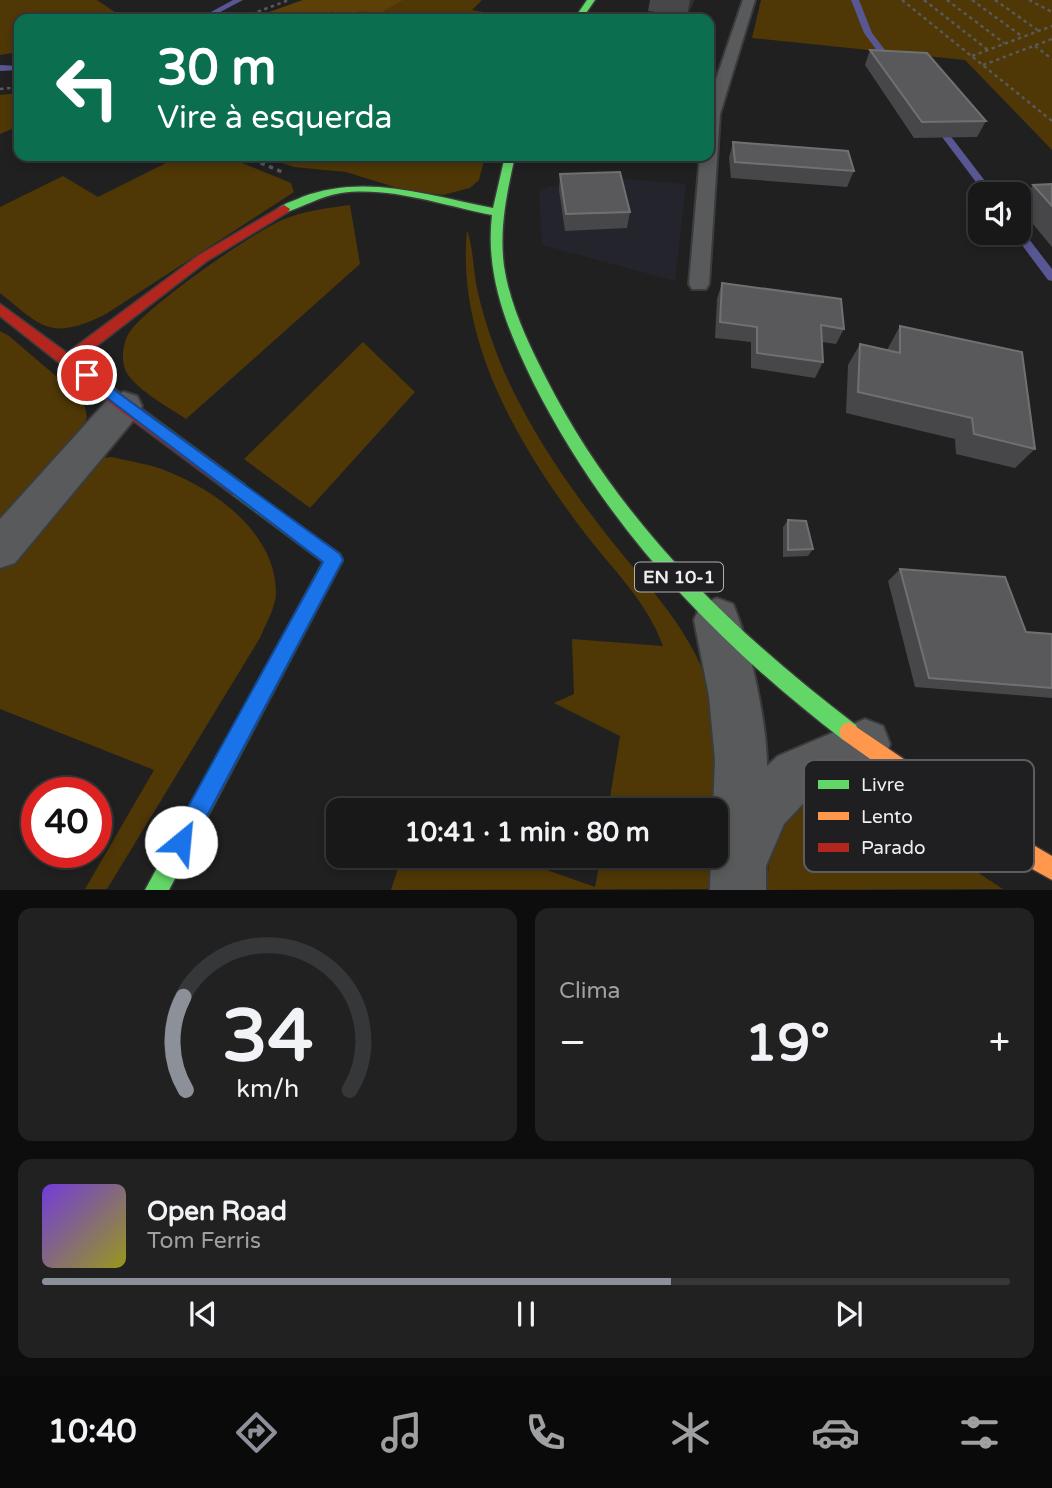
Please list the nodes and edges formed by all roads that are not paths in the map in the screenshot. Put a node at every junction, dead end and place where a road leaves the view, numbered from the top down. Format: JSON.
{"nodes":[{"id":1,"x":749,"y":0,"type":"edge"},
{"id":2,"x":714,"y":108,"type":"edge"},
{"id":3,"x":509,"y":161,"type":"edge"},
{"id":4,"x":708,"y":161,"type":"edge"},
{"id":5,"x":498,"y":213,"type":"junction"},
{"id":6,"x":699,"y":284,"type":"dead end"},
{"id":7,"x":0,"y":309,"type":"edge"},
{"id":8,"x":68,"y":360,"type":"junction"},
{"id":9,"x":124,"y":405,"type":"junction"},
{"id":10,"x":0,"y":549,"type":"edge"},
{"id":11,"x":717,"y":621,"type":"junction"},
{"id":12,"x":865,"y":744,"type":"junction"},
{"id":13,"x":828,"y":760,"type":"edge"},
{"id":14,"x":889,"y":760,"type":"edge"},
{"id":15,"x":804,"y":771,"type":"edge"},
{"id":16,"x":1034,"y":857,"type":"edge"},
{"id":17,"x":1052,"y":869,"type":"edge"},
{"id":18,"x":739,"y":877,"type":"edge"},
{"id":19,"x":156,"y":890,"type":"edge"}],
"edges":[{"from":1,"to":2,"type":"lane"},
{"from":3,"to":5,"type":"street","number":"EN 10-1"},
{"from":4,"to":6,"type":"lane"},
{"from":5,"to":8,"type":"street"},
{"from":5,"to":11,"type":"street","number":"EN 10-1"},
{"from":7,"to":8,"type":"street"},
{"from":8,"to":9,"type":"street"},
{"from":9,"to":10,"type":"street"},
{"from":9,"to":19,"type":"street"},
{"from":11,"to":12,"type":"street","number":"EN 10-1"},
{"from":11,"to":18,"type":"street"},
{"from":12,"to":13,"type":"street"},
{"from":12,"to":14,"type":"street","number":"EN 10-1"},
{"from":15,"to":18,"type":"street"},
{"from":16,"to":17,"type":"street","number":"EN 10-1"}]}
